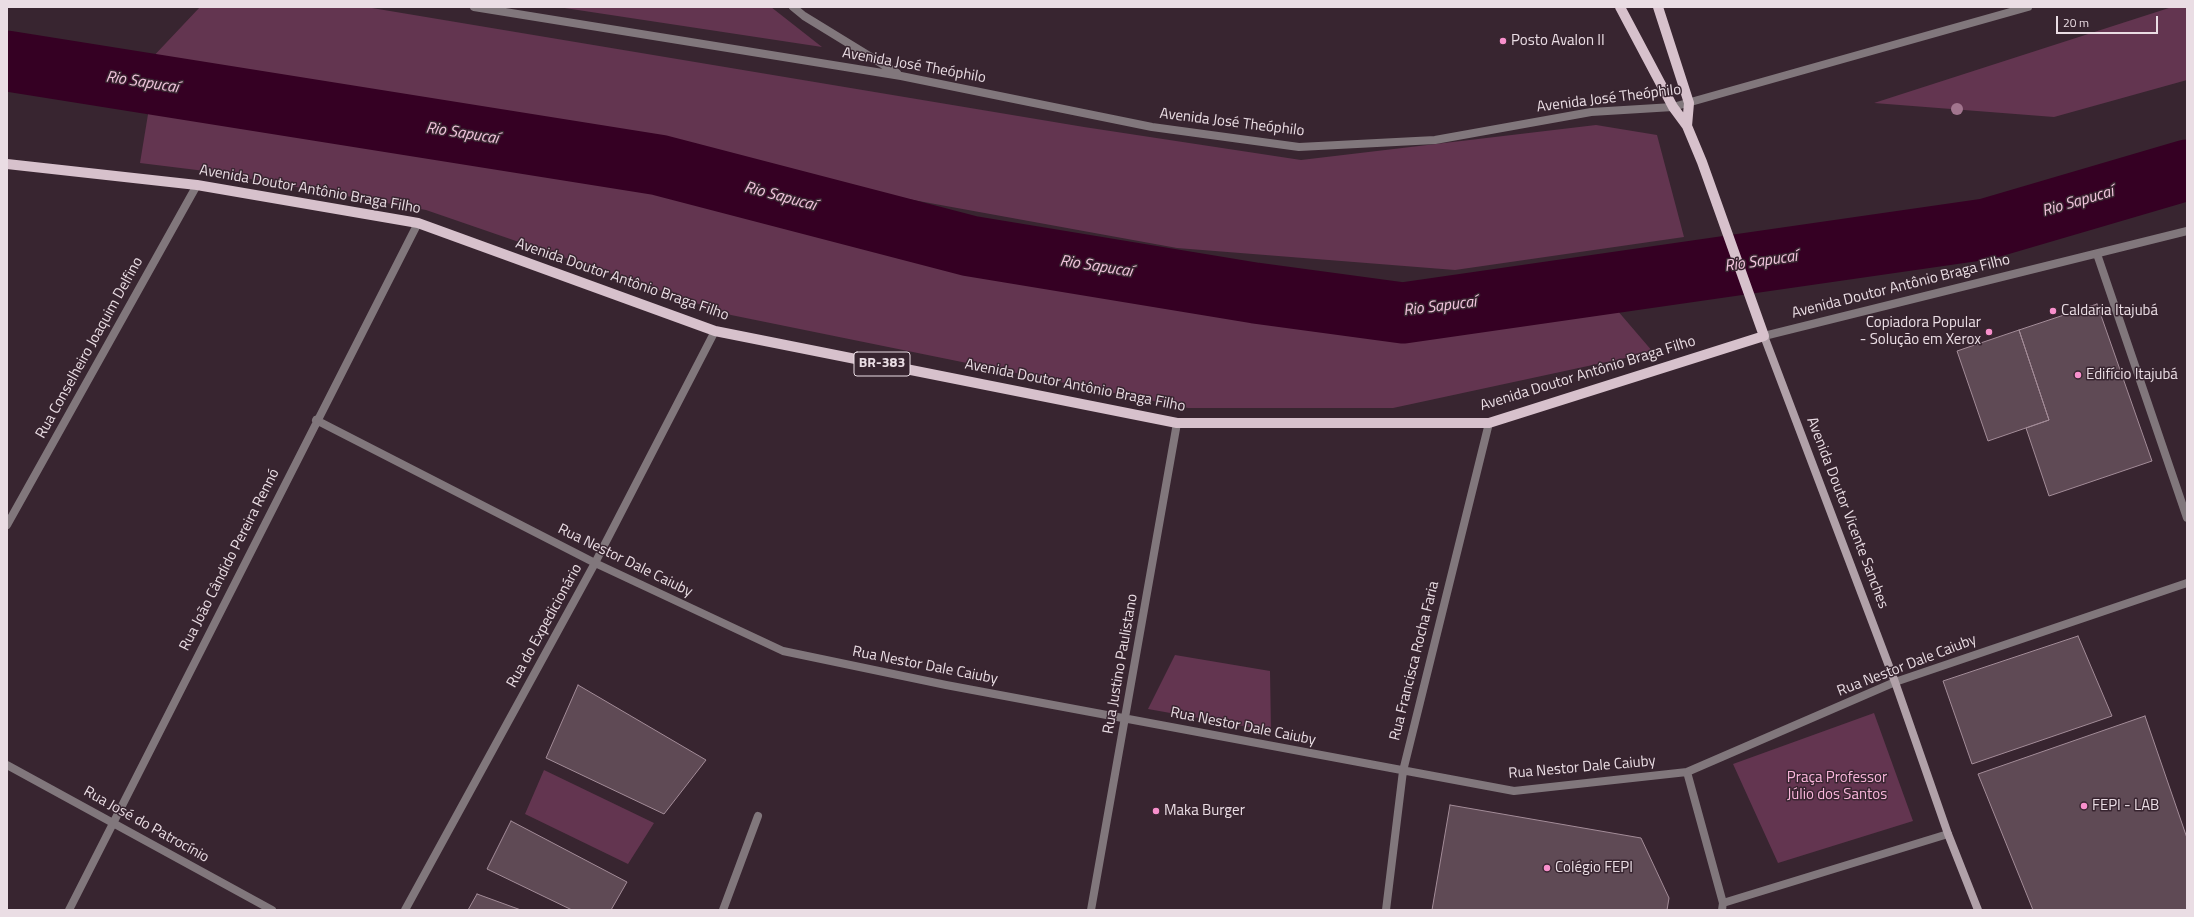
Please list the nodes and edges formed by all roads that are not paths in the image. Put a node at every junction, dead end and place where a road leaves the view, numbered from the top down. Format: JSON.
{"nodes":[{"id":1,"x":474,"y":7,"type":"edge"},
{"id":2,"x":794,"y":7,"type":"edge"},
{"id":3,"x":1620,"y":7,"type":"edge"},
{"id":4,"x":1658,"y":7,"type":"edge"},
{"id":5,"x":2028,"y":7,"type":"edge"},
{"id":6,"x":901,"y":76,"type":"junction"},
{"id":7,"x":1689,"y":102,"type":"junction"},
{"id":8,"x":1673,"y":107,"type":"junction"},
{"id":9,"x":1688,"y":126,"type":"junction"},
{"id":10,"x":7,"y":164,"type":"edge"},
{"id":11,"x":196,"y":185,"type":"junction"},
{"id":12,"x":418,"y":223,"type":"junction"},
{"id":13,"x":2187,"y":231,"type":"edge"},
{"id":14,"x":2097,"y":254,"type":"junction"},
{"id":15,"x":715,"y":331,"type":"junction"},
{"id":16,"x":1764,"y":336,"type":"junction"},
{"id":17,"x":316,"y":420,"type":"junction"},
{"id":18,"x":1178,"y":423,"type":"junction"},
{"id":19,"x":1489,"y":423,"type":"junction"},
{"id":20,"x":2187,"y":518,"type":"edge"},
{"id":21,"x":7,"y":525,"type":"edge"},
{"id":22,"x":595,"y":563,"type":"junction"},
{"id":23,"x":2187,"y":583,"type":"edge"},
{"id":24,"x":1895,"y":682,"type":"junction"},
{"id":25,"x":1125,"y":719,"type":"junction"},
{"id":26,"x":7,"y":765,"type":"edge"},
{"id":27,"x":1403,"y":771,"type":"junction"},
{"id":28,"x":1687,"y":772,"type":"junction"},
{"id":29,"x":758,"y":816,"type":"dead end"},
{"id":30,"x":113,"y":823,"type":"junction"},
{"id":31,"x":1948,"y":834,"type":"junction"},
{"id":32,"x":1722,"y":906,"type":"edge"},
{"id":33,"x":69,"y":910,"type":"edge"},
{"id":34,"x":272,"y":910,"type":"edge"},
{"id":35,"x":405,"y":910,"type":"edge"},
{"id":36,"x":723,"y":910,"type":"edge"},
{"id":37,"x":1091,"y":910,"type":"edge"},
{"id":38,"x":1386,"y":910,"type":"edge"},
{"id":39,"x":1978,"y":910,"type":"edge"}],
"edges":[{"from":1,"to":6,"type":"street","name":"Avenida José Theóphilo"},
{"from":2,"to":6,"type":"street"},
{"from":3,"to":8,"type":"main road","name":"Avenida Doutor Vicente Sanches"},
{"from":4,"to":7,"type":"main road","name":"Avenida Doutor Vicente Sanches"},
{"from":5,"to":7,"type":"street","name":"Avenida José Theóphilo"},
{"from":6,"to":8,"type":"street","name":"Avenida José Theóphilo"},
{"from":7,"to":8,"type":"street","name":"Avenida José Theóphilo"},
{"from":7,"to":9,"type":"main road","name":"Avenida Doutor Vicente Sanches"},
{"from":8,"to":9,"type":"main road","name":"Avenida Doutor Vicente Sanches"},
{"from":9,"to":16,"type":"main road","name":"Avenida Doutor Vicente Sanches"},
{"from":10,"to":11,"type":"main road","name":"Avenida Doutor Antônio Braga Filho","number":"BR-383"},
{"from":11,"to":12,"type":"main road","name":"Avenida Doutor Antônio Braga Filho","number":"BR-383"},
{"from":11,"to":21,"type":"street","name":"Rua Conselheiro Joaquim Delfino"},
{"from":12,"to":15,"type":"main road","name":"Avenida Doutor Antônio Braga Filho","number":"BR-383"},
{"from":12,"to":17,"type":"street","name":"Rua João Cândido Pereira Rennó"},
{"from":13,"to":14,"type":"street","name":"Avenida Doutor Antônio Braga Filho"},
{"from":14,"to":16,"type":"street","name":"Avenida Doutor Antônio Braga Filho"},
{"from":14,"to":20,"type":"street"},
{"from":15,"to":18,"type":"main road","name":"Avenida Doutor Antônio Braga Filho","number":"BR-383"},
{"from":15,"to":22,"type":"street","name":"Rua do Expedicionário"},
{"from":16,"to":19,"type":"main road","name":"Avenida Doutor Antônio Braga Filho","number":"BR-383"},
{"from":16,"to":24,"type":"main road","name":"Avenida Doutor Vicente Sanches"},
{"from":17,"to":22,"type":"street","name":"Rua Nestor Dale Caiuby"},
{"from":17,"to":30,"type":"street","name":"Rua João Cândido Pereira Rennó"},
{"from":18,"to":19,"type":"main road","name":"Avenida Doutor Antônio Braga Filho","number":"BR-383"},
{"from":18,"to":25,"type":"street","name":"Rua Justino Paulistano"},
{"from":19,"to":27,"type":"street","name":"Rua Francisca Rocha Faria"},
{"from":22,"to":25,"type":"street","name":"Rua Nestor Dale Caiuby"},
{"from":22,"to":35,"type":"street","name":"Rua do Expedicionário"},
{"from":23,"to":24,"type":"street","name":"Rua Nestor Dale Caiuby"},
{"from":24,"to":28,"type":"street","name":"Rua Nestor Dale Caiuby"},
{"from":24,"to":31,"type":"main road","name":"Avenida Doutor Vicente Sanches"},
{"from":25,"to":27,"type":"street","name":"Rua Nestor Dale Caiuby"},
{"from":25,"to":37,"type":"street","name":"Rua Justino Paulistano"},
{"from":26,"to":30,"type":"street","name":"Rua José do Patrocínio"},
{"from":27,"to":28,"type":"street","name":"Rua Nestor Dale Caiuby"},
{"from":27,"to":38,"type":"street","name":"Rua Francisca Rocha Faria"},
{"from":28,"to":32,"type":"street"},
{"from":29,"to":36,"type":"street"},
{"from":30,"to":33,"type":"street","name":"Rua João Cândido Pereira Rennó"},
{"from":30,"to":34,"type":"street","name":"Rua José do Patrocínio"},
{"from":31,"to":32,"type":"street"},
{"from":31,"to":39,"type":"main road","name":"Avenida Doutor Vicente Sanches"}]}
